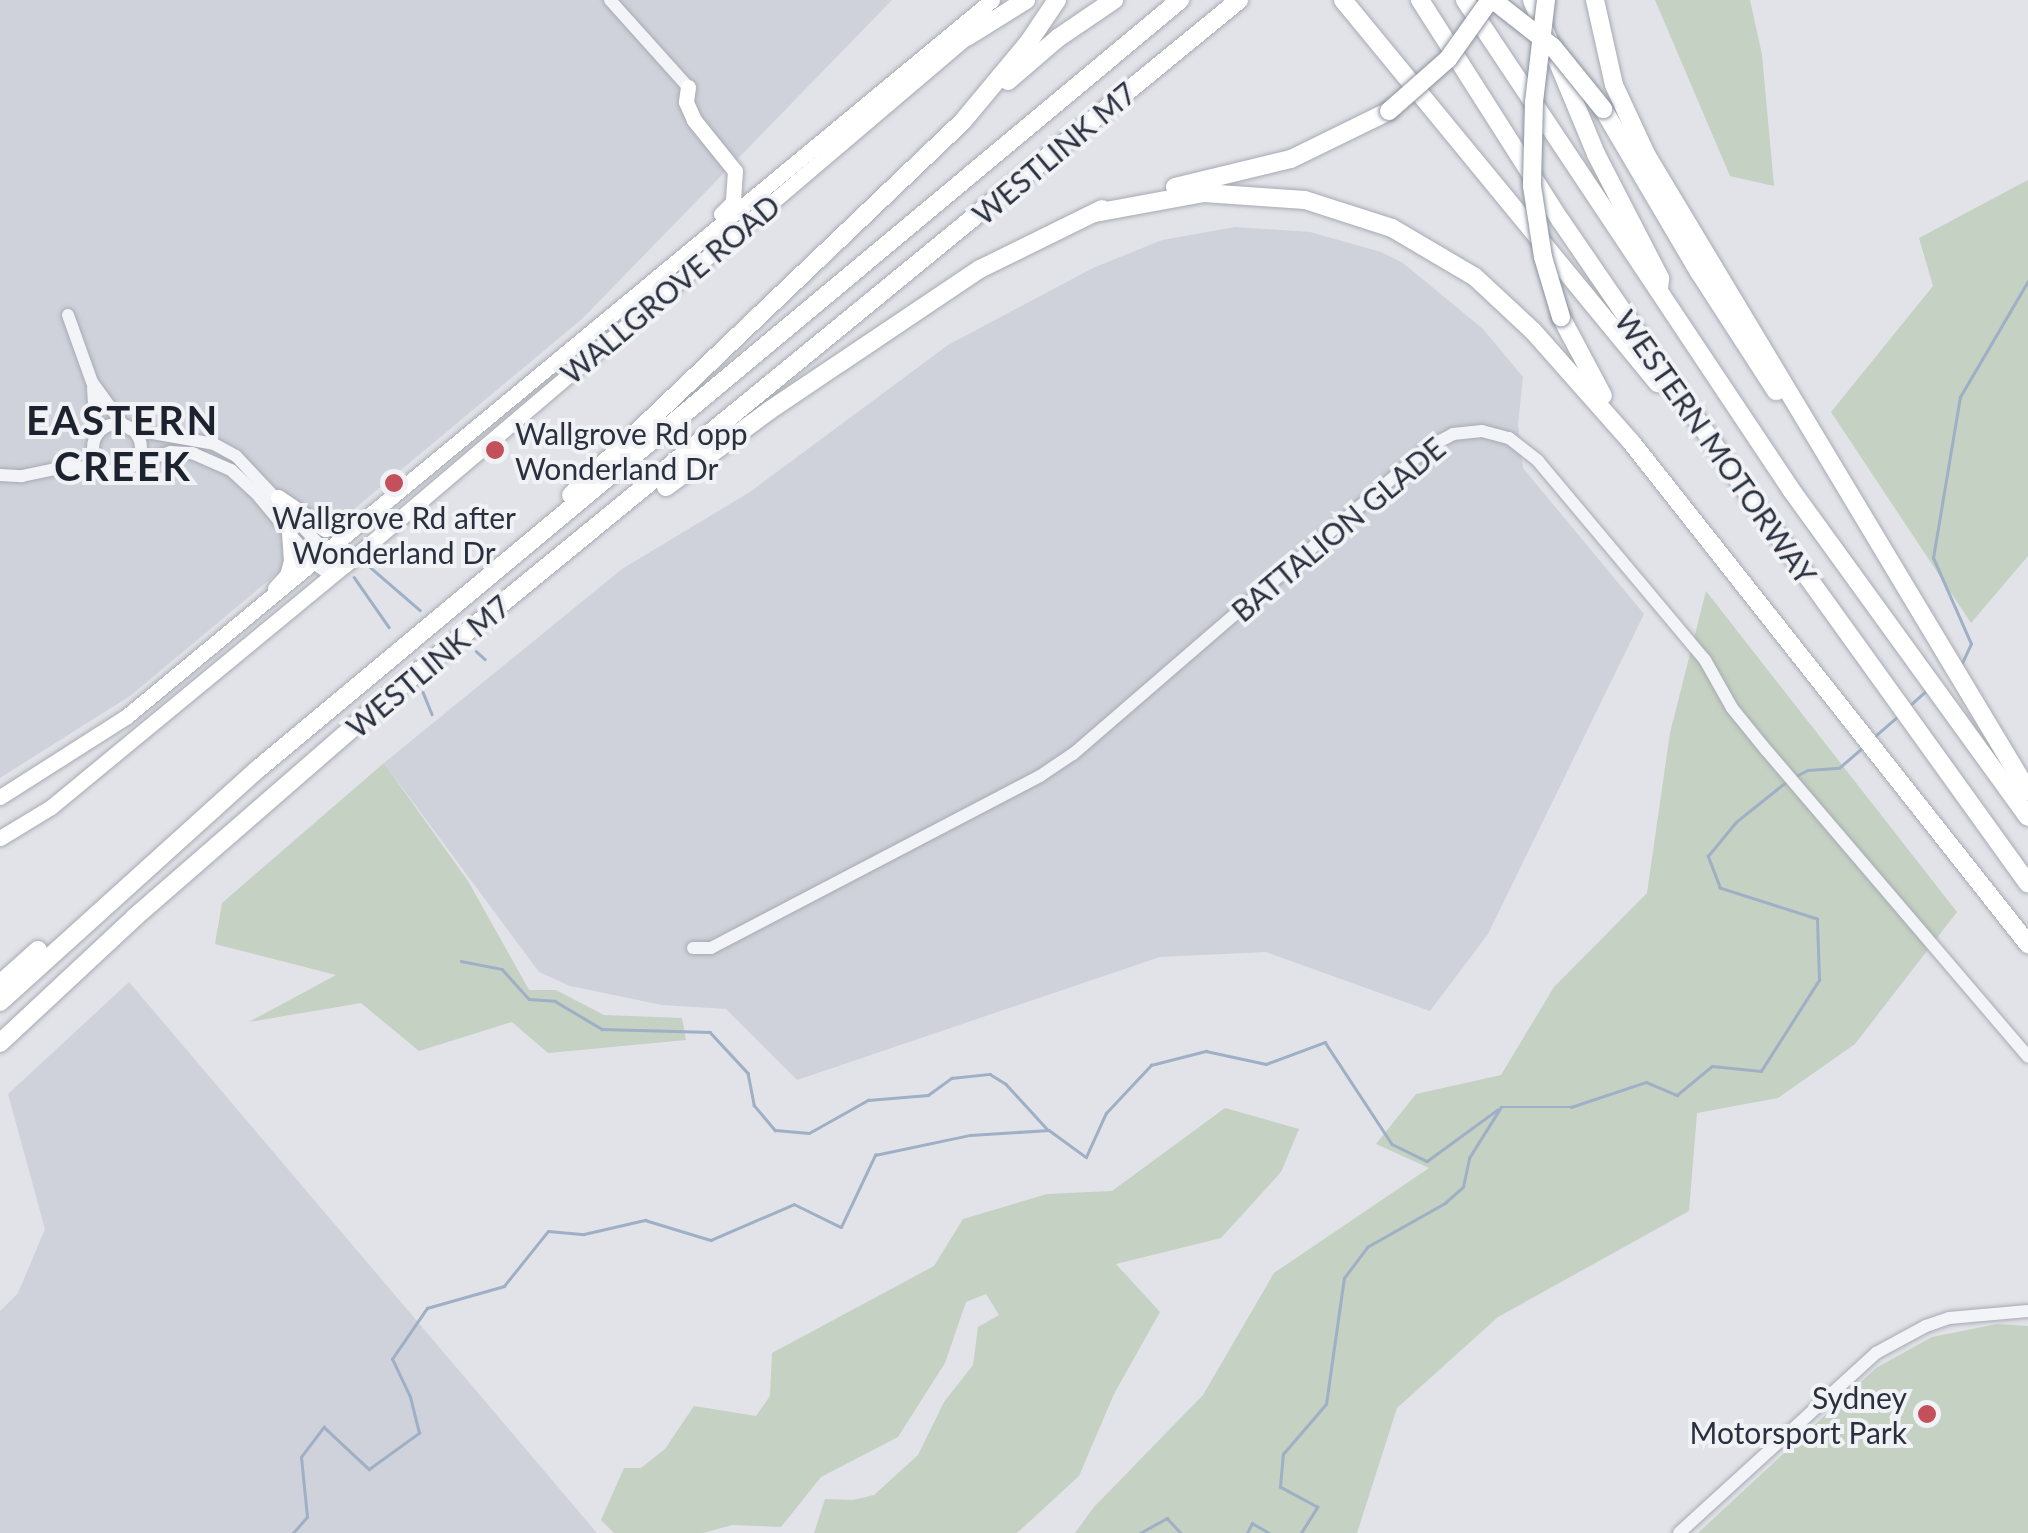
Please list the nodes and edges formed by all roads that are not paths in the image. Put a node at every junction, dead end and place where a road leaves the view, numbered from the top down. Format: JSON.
{"nodes":[{"id":1,"x":610,"y":0,"type":"edge"},
{"id":2,"x":992,"y":0,"type":"edge"},
{"id":3,"x":1009,"y":0,"type":"edge"},
{"id":4,"x":1026,"y":0,"type":"edge"},
{"id":5,"x":1057,"y":0,"type":"edge"},
{"id":6,"x":1114,"y":0,"type":"edge"},
{"id":7,"x":1180,"y":0,"type":"edge"},
{"id":8,"x":1240,"y":0,"type":"edge"},
{"id":9,"x":1342,"y":0,"type":"edge"},
{"id":10,"x":1420,"y":0,"type":"edge"},
{"id":11,"x":1465,"y":0,"type":"edge"},
{"id":12,"x":1492,"y":0,"type":"edge"},
{"id":13,"x":1532,"y":0,"type":"edge"},
{"id":14,"x":1546,"y":0,"type":"edge"},
{"id":15,"x":1595,"y":0,"type":"edge"},
{"id":16,"x":967,"y":36,"type":"junction"},
{"id":17,"x":688,"y":88,"type":"joint"},
{"id":18,"x":963,"y":121,"type":"junction"},
{"id":19,"x":1096,"y":213,"type":"junction"},
{"id":20,"x":658,"y":277,"type":"junction"},
{"id":21,"x":1658,"y":295,"type":"junction"},
{"id":22,"x":628,"y":302,"type":"junction"},
{"id":23,"x":68,"y":315,"type":"dead end"},
{"id":24,"x":639,"y":316,"type":"junction"},
{"id":25,"x":92,"y":382,"type":"junction"},
{"id":26,"x":1680,"y":396,"type":"junction"},
{"id":27,"x":127,"y":427,"type":"junction"},
{"id":28,"x":95,"y":438,"type":"junction"},
{"id":29,"x":1632,"y":443,"type":"junction"},
{"id":30,"x":135,"y":463,"type":"junction"},
{"id":31,"x":69,"y":466,"type":"junction"},
{"id":32,"x":114,"y":472,"type":"junction"},
{"id":33,"x":0,"y":475,"type":"edge"},
{"id":34,"x":278,"y":496,"type":"junction"},
{"id":35,"x":1850,"y":499,"type":"junction"},
{"id":36,"x":380,"y":510,"type":"junction"},
{"id":37,"x":288,"y":532,"type":"junction"},
{"id":38,"x":534,"y":536,"type":"junction"},
{"id":39,"x":322,"y":559,"type":"junction"},
{"id":40,"x":332,"y":576,"type":"junction"},
{"id":41,"x":222,"y":640,"type":"junction"},
{"id":42,"x":390,"y":699,"type":"junction"},
{"id":43,"x":2028,"y":791,"type":"edge"},
{"id":44,"x":0,"y":797,"type":"edge"},
{"id":45,"x":2028,"y":817,"type":"edge"},
{"id":46,"x":0,"y":838,"type":"edge"},
{"id":47,"x":2028,"y":883,"type":"edge"},
{"id":48,"x":2028,"y":944,"type":"edge"},
{"id":49,"x":692,"y":948,"type":"dead end"},
{"id":50,"x":4,"y":989,"type":"edge"},
{"id":51,"x":2,"y":1049,"type":"edge"},
{"id":52,"x":2028,"y":1057,"type":"edge"},
{"id":53,"x":2028,"y":1311,"type":"edge"},
{"id":54,"x":1680,"y":1533,"type":"edge"}],
"edges":[{"from":1,"to":17,"type":"street"},
{"from":2,"to":20,"type":"main road","name":"WALLGROVE ROAD"},
{"from":3,"to":16,"type":"main road","name":"WALLGROVE ROAD"},
{"from":4,"to":16,"type":"highway"},
{"from":5,"to":18,"type":"highway"},
{"from":6,"to":18,"type":"highway"},
{"from":7,"to":38,"type":"highway","name":"WESTLINK M7"},
{"from":8,"to":42,"type":"highway","name":"WESTLINK M7"},
{"from":9,"to":26,"type":"highway"},
{"from":10,"to":26,"type":"highway","name":"WESTERN MOTORWAY"},
{"from":11,"to":21,"type":"highway","name":"WESTERN MOTORWAY"},
{"from":12,"to":19,"type":"highway","bridge":true},
{"from":12,"to":35,"type":"highway","bridge":true},
{"from":13,"to":21,"type":"highway"},
{"from":14,"to":29,"type":"highway","bridge":true},
{"from":15,"to":35,"type":"highway"},
{"from":16,"to":24,"type":"main road","name":"WALLGROVE ROAD"},
{"from":17,"to":20,"type":"main road"},
{"from":18,"to":38,"type":"highway"},
{"from":19,"to":29,"type":"highway"},
{"from":19,"to":42,"type":"highway"},
{"from":20,"to":22,"type":"main road","name":"WALLGROVE ROAD"},
{"from":21,"to":45,"type":"highway","name":"WESTERN MOTORWAY"},
{"from":22,"to":24,"type":"main road"},
{"from":22,"to":36,"type":"main road","name":"WALLGROVE ROAD"},
{"from":23,"to":25,"type":"street"},
{"from":24,"to":40,"type":"main road","name":"WALLGROVE ROAD"},
{"from":25,"to":27,"type":"street"},
{"from":25,"to":28,"type":"street"},
{"from":26,"to":47,"type":"highway","name":"WESTERN MOTORWAY"},
{"from":27,"to":28,"type":"street"},
{"from":27,"to":30,"type":"street"},
{"from":27,"to":34,"type":"street"},
{"from":28,"to":31,"type":"street"},
{"from":28,"to":32,"type":"street"},
{"from":29,"to":48,"type":"highway"},
{"from":30,"to":32,"type":"street"},
{"from":30,"to":37,"type":"street"},
{"from":31,"to":32,"type":"street"},
{"from":31,"to":33,"type":"street"},
{"from":34,"to":36,"type":"main road"},
{"from":34,"to":39,"type":"street"},
{"from":35,"to":43,"type":"highway"},
{"from":36,"to":39,"type":"main road","name":"WALLGROVE ROAD"},
{"from":37,"to":39,"type":"street"},
{"from":37,"to":41,"type":"main road"},
{"from":38,"to":50,"type":"highway","name":"WESTLINK M7"},
{"from":39,"to":40,"type":"street"},
{"from":39,"to":41,"type":"main road","name":"WALLGROVE ROAD"},
{"from":40,"to":46,"type":"main road","name":"WALLGROVE ROAD"},
{"from":41,"to":44,"type":"main road","name":"WALLGROVE ROAD"},
{"from":42,"to":51,"type":"highway","name":"WESTLINK M7"},
{"from":49,"to":52,"type":"street","name":"BATTALION GLADE"},
{"from":53,"to":54,"type":"street"}]}
